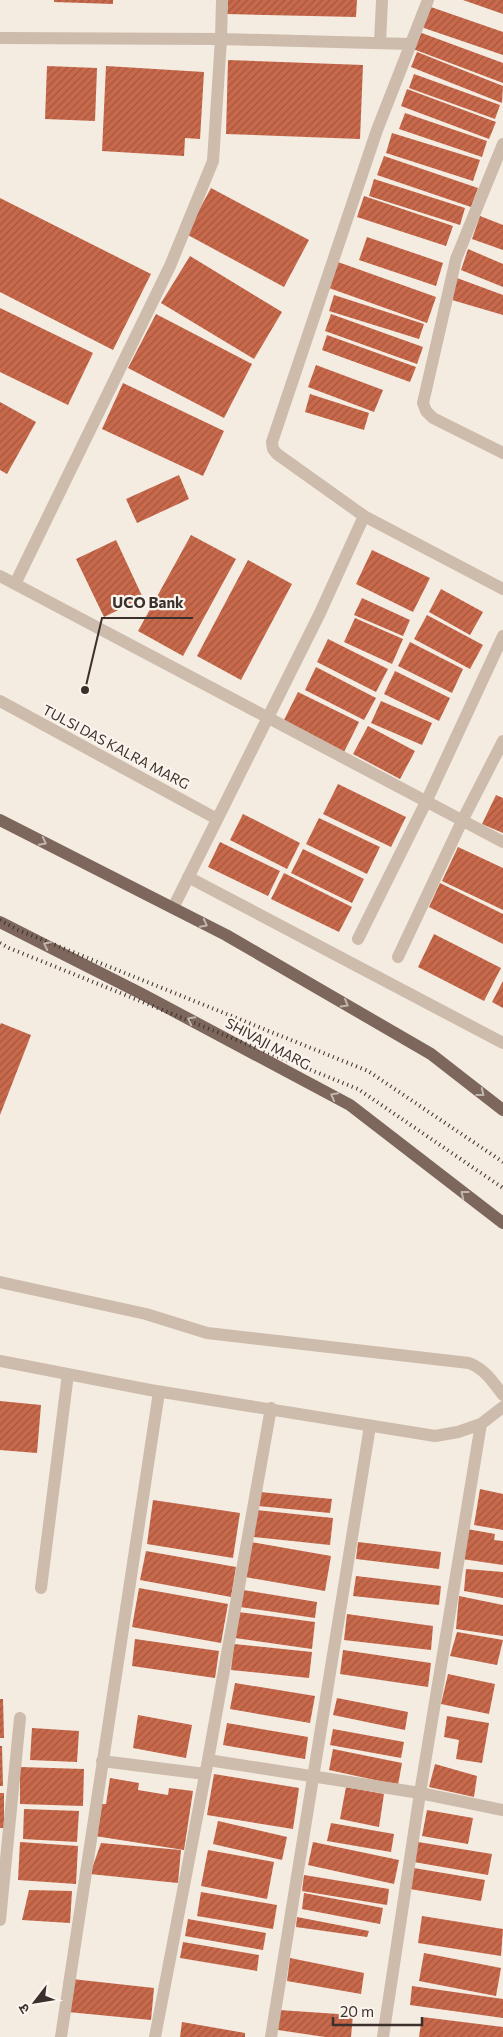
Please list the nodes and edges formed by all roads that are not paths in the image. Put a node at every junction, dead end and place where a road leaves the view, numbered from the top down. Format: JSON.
{"nodes":[{"id":1,"x":222,"y":0,"type":"edge"},
{"id":2,"x":382,"y":0,"type":"edge"},
{"id":3,"x":428,"y":0,"type":"edge"},
{"id":4,"x":0,"y":38,"type":"edge"},
{"id":5,"x":221,"y":39,"type":"junction"},
{"id":6,"x":380,"y":43,"type":"junction"},
{"id":7,"x":411,"y":44,"type":"junction"},
{"id":8,"x":503,"y":144,"type":"edge"},
{"id":9,"x":503,"y":453,"type":"edge"},
{"id":10,"x":364,"y":516,"type":"junction"},
{"id":11,"x":0,"y":576,"type":"edge"},
{"id":12,"x":15,"y":584,"type":"junction"},
{"id":13,"x":503,"y":589,"type":"edge"},
{"id":14,"x":503,"y":636,"type":"edge"},
{"id":15,"x":0,"y":701,"type":"edge"},
{"id":16,"x":267,"y":718,"type":"junction"},
{"id":17,"x":503,"y":741,"type":"edge"},
{"id":18,"x":426,"y":802,"type":"junction"},
{"id":19,"x":218,"y":819,"type":"junction"},
{"id":20,"x":0,"y":820,"type":"edge"},
{"id":21,"x":462,"y":821,"type":"junction"},
{"id":22,"x":503,"y":842,"type":"edge"},
{"id":23,"x":188,"y":877,"type":"junction"},
{"id":24,"x":173,"y":908,"type":"junction"},
{"id":25,"x":0,"y":922,"type":"edge"},
{"id":26,"x":358,"y":939,"type":"dead end"},
{"id":27,"x":398,"y":957,"type":"dead end"},
{"id":28,"x":503,"y":1043,"type":"edge"},
{"id":29,"x":503,"y":1110,"type":"edge"},
{"id":30,"x":503,"y":1223,"type":"edge"},
{"id":31,"x":0,"y":1282,"type":"edge"},
{"id":32,"x":0,"y":1361,"type":"edge"},
{"id":33,"x":68,"y":1374,"type":"junction"},
{"id":34,"x":158,"y":1392,"type":"junction"},
{"id":35,"x":503,"y":1395,"type":"edge"},
{"id":36,"x":503,"y":1407,"type":"edge"},
{"id":37,"x":271,"y":1408,"type":"junction"},
{"id":38,"x":481,"y":1424,"type":"junction"},
{"id":39,"x":370,"y":1426,"type":"junction"},
{"id":40,"x":42,"y":1588,"type":"dead end"},
{"id":41,"x":20,"y":1718,"type":"dead end"},
{"id":42,"x":208,"y":1760,"type":"junction"},
{"id":43,"x":102,"y":1761,"type":"junction"},
{"id":44,"x":205,"y":1774,"type":"junction"},
{"id":45,"x":314,"y":1777,"type":"junction"},
{"id":46,"x":420,"y":1793,"type":"junction"},
{"id":47,"x":503,"y":1810,"type":"edge"},
{"id":48,"x":0,"y":1920,"type":"edge"},
{"id":49,"x":61,"y":2037,"type":"edge"},
{"id":50,"x":155,"y":2037,"type":"edge"},
{"id":51,"x":271,"y":2037,"type":"edge"},
{"id":52,"x":383,"y":2037,"type":"edge"}],
"edges":[{"from":1,"to":5,"type":"street"},
{"from":2,"to":6,"type":"street"},
{"from":3,"to":7,"type":"street"},
{"from":4,"to":5,"type":"street"},
{"from":5,"to":6,"type":"street"},
{"from":5,"to":12,"type":"street"},
{"from":6,"to":7,"type":"street"},
{"from":7,"to":10,"type":"street"},
{"from":8,"to":9,"type":"street"},
{"from":10,"to":13,"type":"street"},
{"from":10,"to":16,"type":"street"},
{"from":11,"to":12,"type":"street"},
{"from":12,"to":16,"type":"street"},
{"from":14,"to":18,"type":"street"},
{"from":15,"to":19,"type":"street","name":"TULSI DAS KALRA MARG"},
{"from":16,"to":18,"type":"street"},
{"from":16,"to":19,"type":"street"},
{"from":17,"to":21,"type":"street"},
{"from":18,"to":21,"type":"street"},
{"from":18,"to":26,"type":"street"},
{"from":19,"to":23,"type":"street"},
{"from":20,"to":24,"type":"main road","one_way":true},
{"from":21,"to":22,"type":"street"},
{"from":21,"to":27,"type":"street"},
{"from":23,"to":24,"type":"street"},
{"from":23,"to":28,"type":"street"},
{"from":24,"to":29,"type":"main road","one_way":true},
{"from":30,"to":25,"type":"main road","name":"SHIVAJI MARG","one_way":true},
{"from":31,"to":35,"type":"street"},
{"from":32,"to":33,"type":"street"},
{"from":33,"to":34,"type":"street"},
{"from":33,"to":40,"type":"street"},
{"from":34,"to":37,"type":"street"},
{"from":34,"to":43,"type":"street"},
{"from":36,"to":38,"type":"street"},
{"from":37,"to":39,"type":"street"},
{"from":37,"to":42,"type":"street"},
{"from":38,"to":39,"type":"street"},
{"from":38,"to":46,"type":"street"},
{"from":39,"to":45,"type":"street"},
{"from":41,"to":48,"type":"street"},
{"from":42,"to":44,"type":"street"},
{"from":42,"to":45,"type":"street"},
{"from":43,"to":44,"type":"street"},
{"from":43,"to":49,"type":"street"},
{"from":44,"to":50,"type":"street"},
{"from":45,"to":46,"type":"street"},
{"from":45,"to":51,"type":"street"},
{"from":46,"to":47,"type":"street"},
{"from":46,"to":52,"type":"street"}]}
